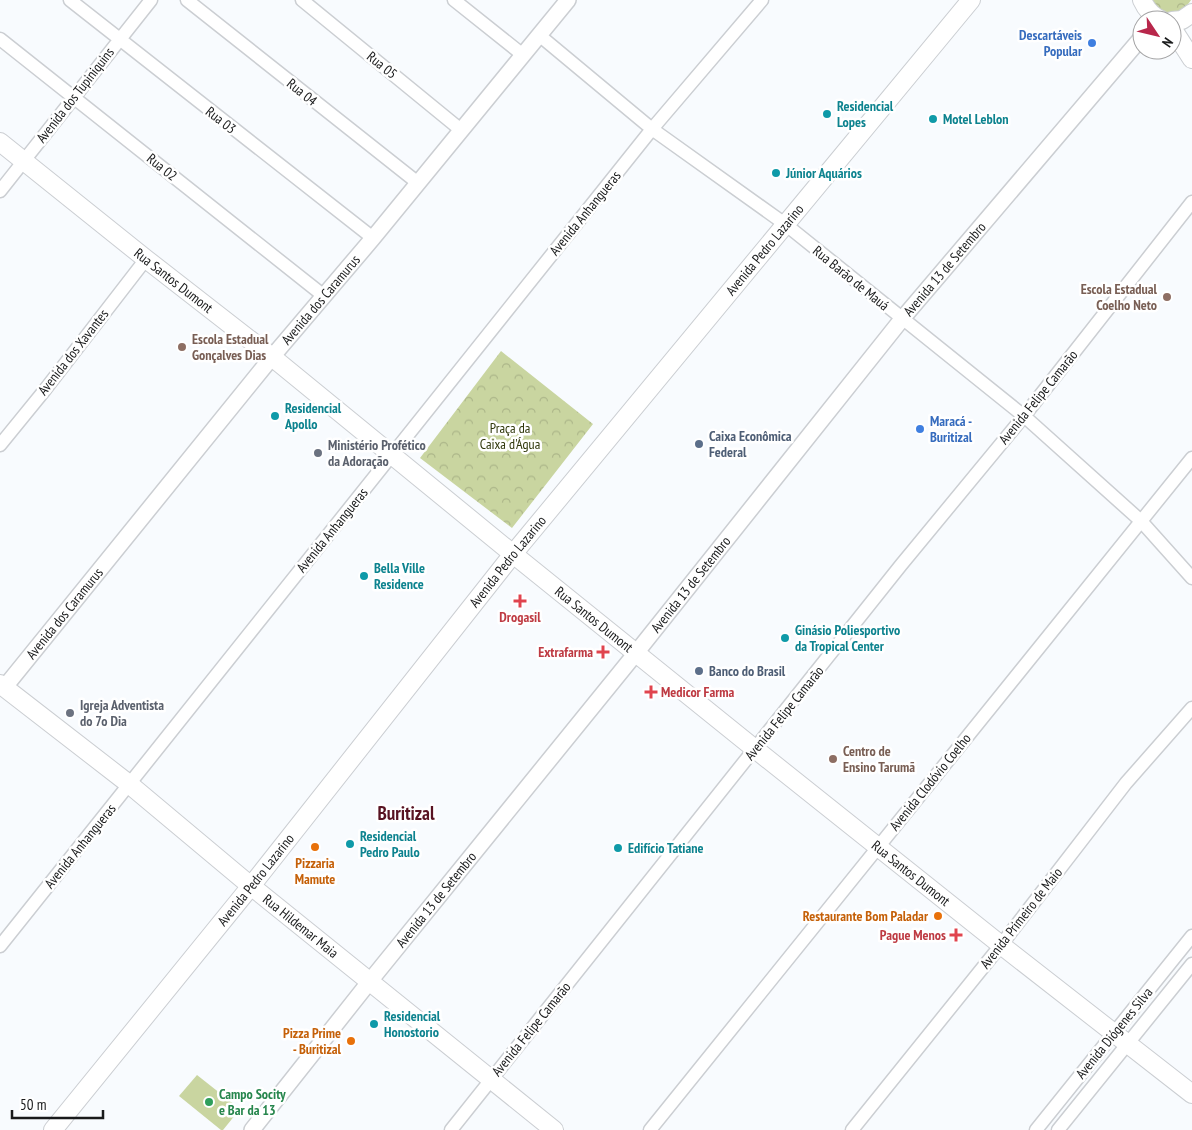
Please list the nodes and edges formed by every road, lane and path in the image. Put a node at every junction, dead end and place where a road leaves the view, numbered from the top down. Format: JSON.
{"nodes":[{"id":1,"x":70,"y":0,"type":"edge"},
{"id":2,"x":151,"y":0,"type":"edge"},
{"id":3,"x":188,"y":0,"type":"edge"},
{"id":4,"x":302,"y":0,"type":"edge"},
{"id":5,"x":454,"y":0,"type":"edge"},
{"id":6,"x":568,"y":0,"type":"edge"},
{"id":7,"x":762,"y":0,"type":"edge"},
{"id":8,"x":971,"y":0,"type":"edge"},
{"id":9,"x":539,"y":36,"type":"junction"},
{"id":10,"x":0,"y":39,"type":"edge"},
{"id":11,"x":119,"y":40,"type":"junction"},
{"id":12,"x":1182,"y":44,"type":"edge"},
{"id":13,"x":1132,"y":48,"type":"edge"},
{"id":14,"x":523,"y":55,"type":"junction"},
{"id":15,"x":1192,"y":59,"type":"edge"},
{"id":16,"x":75,"y":98,"type":"junction"},
{"id":17,"x":652,"y":129,"type":"junction"},
{"id":18,"x":461,"y":130,"type":"junction"},
{"id":19,"x":0,"y":142,"type":"edge"},
{"id":20,"x":24,"y":161,"type":"junction"},
{"id":21,"x":418,"y":183,"type":"junction"},
{"id":22,"x":0,"y":191,"type":"edge"},
{"id":23,"x":1192,"y":202,"type":"edge"},
{"id":24,"x":785,"y":224,"type":"junction"},
{"id":25,"x":372,"y":238,"type":"junction"},
{"id":26,"x":146,"y":259,"type":"junction"},
{"id":27,"x":324,"y":296,"type":"junction"},
{"id":28,"x":902,"y":319,"type":"junction"},
{"id":29,"x":272,"y":357,"type":"junction"},
{"id":30,"x":1024,"y":416,"type":"junction"},
{"id":31,"x":0,"y":445,"type":"edge"},
{"id":32,"x":392,"y":455,"type":"junction"},
{"id":33,"x":1192,"y":458,"type":"edge"},
{"id":34,"x":1141,"y":521,"type":"junction"},
{"id":35,"x":513,"y":554,"type":"junction"},
{"id":36,"x":1192,"y":578,"type":"edge"},
{"id":37,"x":636,"y":653,"type":"junction"},
{"id":38,"x":2,"y":689,"type":"edge"},
{"id":39,"x":1192,"y":708,"type":"edge"},
{"id":40,"x":755,"y":749,"type":"junction"},
{"id":41,"x":130,"y":784,"type":"junction"},
{"id":42,"x":878,"y":847,"type":"junction"},
{"id":43,"x":251,"y":886,"type":"junction"},
{"id":44,"x":1192,"y":936,"type":"edge"},
{"id":45,"x":1001,"y":945,"type":"junction"},
{"id":46,"x":0,"y":946,"type":"edge"},
{"id":47,"x":1192,"y":964,"type":"edge"},
{"id":48,"x":370,"y":981,"type":"junction"},
{"id":49,"x":1121,"y":1038,"type":"junction"},
{"id":50,"x":491,"y":1080,"type":"junction"},
{"id":51,"x":1192,"y":1094,"type":"edge"},
{"id":52,"x":53,"y":1130,"type":"edge"},
{"id":53,"x":252,"y":1130,"type":"edge"},
{"id":54,"x":451,"y":1130,"type":"edge"},
{"id":55,"x":554,"y":1130,"type":"edge"},
{"id":56,"x":650,"y":1130,"type":"edge"},
{"id":57,"x":852,"y":1130,"type":"edge"},
{"id":58,"x":1036,"y":1130,"type":"edge"},
{"id":59,"x":1058,"y":1130,"type":"edge"}],
"edges":[{"from":1,"to":11,"type":"street","name":"Rua 03"},
{"from":2,"to":11,"type":"street","name":"Avenida dos Tupiniquins"},
{"from":3,"to":21,"type":"street","name":"Rua 04"},
{"from":4,"to":18,"type":"street","name":"Rua 05"},
{"from":5,"to":14,"type":"street"},
{"from":6,"to":9,"type":"street","name":"Avenida dos Caramurus"},
{"from":7,"to":17,"type":"street","name":"Avenida Anhangueras"},
{"from":8,"to":24,"type":"main road","name":"Avenida Pedro Lazarino"},
{"from":9,"to":14,"type":"street","name":"Avenida dos Caramurus"},
{"from":9,"to":17,"type":"street","name":"Rua Barão de Mauá"},
{"from":10,"to":16,"type":"street","name":"Rua 02"},
{"from":11,"to":16,"type":"street","name":"Avenida dos Tupiniquins"},
{"from":11,"to":25,"type":"street","name":"Rua 03"},
{"from":12,"to":15,"type":"main road"},
{"from":13,"to":28,"type":"street","name":"Avenida 13 de Setembro"},
{"from":14,"to":18,"type":"street","name":"Avenida dos Caramurus"},
{"from":16,"to":20,"type":"street","name":"Avenida dos Tupiniquins"},
{"from":16,"to":27,"type":"street","name":"Rua 02"},
{"from":17,"to":24,"type":"street","name":"Rua Barão de Mauá"},
{"from":17,"to":32,"type":"street","name":"Avenida Anhangueras"},
{"from":18,"to":21,"type":"street","name":"Avenida dos Caramurus"},
{"from":19,"to":20,"type":"main road","name":"Rua Santos Dumont"},
{"from":20,"to":22,"type":"street","name":"Avenida dos Tupiniquins"},
{"from":20,"to":26,"type":"main road","name":"Rua Santos Dumont"},
{"from":21,"to":25,"type":"street","name":"Avenida dos Caramurus"},
{"from":23,"to":30,"type":"street","name":"Avenida Felipe Camarão"},
{"from":24,"to":28,"type":"street","name":"Rua Barão de Mauá"},
{"from":24,"to":35,"type":"main road","name":"Avenida Pedro Lazarino"},
{"from":25,"to":27,"type":"street","name":"Avenida dos Caramurus"},
{"from":26,"to":29,"type":"main road","name":"Rua Santos Dumont"},
{"from":26,"to":31,"type":"street","name":"Avenida dos Xavantes"},
{"from":27,"to":29,"type":"street","name":"Avenida dos Caramurus"},
{"from":28,"to":30,"type":"street","name":"Rua Barão de Mauá"},
{"from":28,"to":37,"type":"street","name":"Avenida 13 de Setembro"},
{"from":29,"to":32,"type":"main road","name":"Rua Santos Dumont"},
{"from":29,"to":38,"type":"street","name":"Avenida dos Caramurus"},
{"from":30,"to":34,"type":"street","name":"Rua Barão de Mauá"},
{"from":30,"to":40,"type":"street","name":"Avenida Felipe Camarão"},
{"from":32,"to":35,"type":"main road","name":"Rua Santos Dumont"},
{"from":32,"to":41,"type":"street","name":"Avenida Anhangueras"},
{"from":33,"to":34,"type":"street","name":"Avenida Clodóvio Coelho"},
{"from":34,"to":36,"type":"street","name":"Rua Barão de Mauá"},
{"from":34,"to":42,"type":"street","name":"Avenida Clodóvio Coelho"},
{"from":35,"to":37,"type":"main road","name":"Rua Santos Dumont"},
{"from":35,"to":43,"type":"main road","name":"Avenida Pedro Lazarino"},
{"from":37,"to":40,"type":"main road","name":"Rua Santos Dumont"},
{"from":37,"to":48,"type":"street","name":"Avenida 13 de Setembro"},
{"from":38,"to":41,"type":"main road","name":"Rua Hildemar Maia"},
{"from":39,"to":45,"type":"street","name":"Avenida Primeiro de Maio"},
{"from":40,"to":42,"type":"main road","name":"Rua Santos Dumont"},
{"from":40,"to":50,"type":"street","name":"Avenida Felipe Camarão"},
{"from":41,"to":43,"type":"main road","name":"Rua Hildemar Maia"},
{"from":41,"to":46,"type":"street","name":"Avenida Anhangueras"},
{"from":42,"to":45,"type":"main road","name":"Rua Santos Dumont"},
{"from":42,"to":56,"type":"street","name":"Avenida Clodóvio Coelho"},
{"from":43,"to":48,"type":"main road","name":"Rua Hildemar Maia"},
{"from":43,"to":52,"type":"main road","name":"Avenida Pedro Lazarino"},
{"from":44,"to":49,"type":"street","name":"Avenida Diógenes Silva"},
{"from":45,"to":49,"type":"main road","name":"Rua Santos Dumont"},
{"from":45,"to":57,"type":"street","name":"Avenida Primeiro de Maio"},
{"from":47,"to":49,"type":"street","name":"Avenida Diógenes Silva"},
{"from":48,"to":50,"type":"main road","name":"Rua Hildemar Maia"},
{"from":48,"to":53,"type":"street","name":"Avenida 13 de Setembro"},
{"from":49,"to":51,"type":"main road","name":"Rua Santos Dumont"},
{"from":49,"to":58,"type":"street","name":"Avenida Diógenes Silva"},
{"from":49,"to":59,"type":"street","name":"Avenida Diógenes Silva"},
{"from":50,"to":54,"type":"street","name":"Avenida Felipe Camarão"},
{"from":50,"to":55,"type":"main road","name":"Rua Hildemar Maia"}]}
